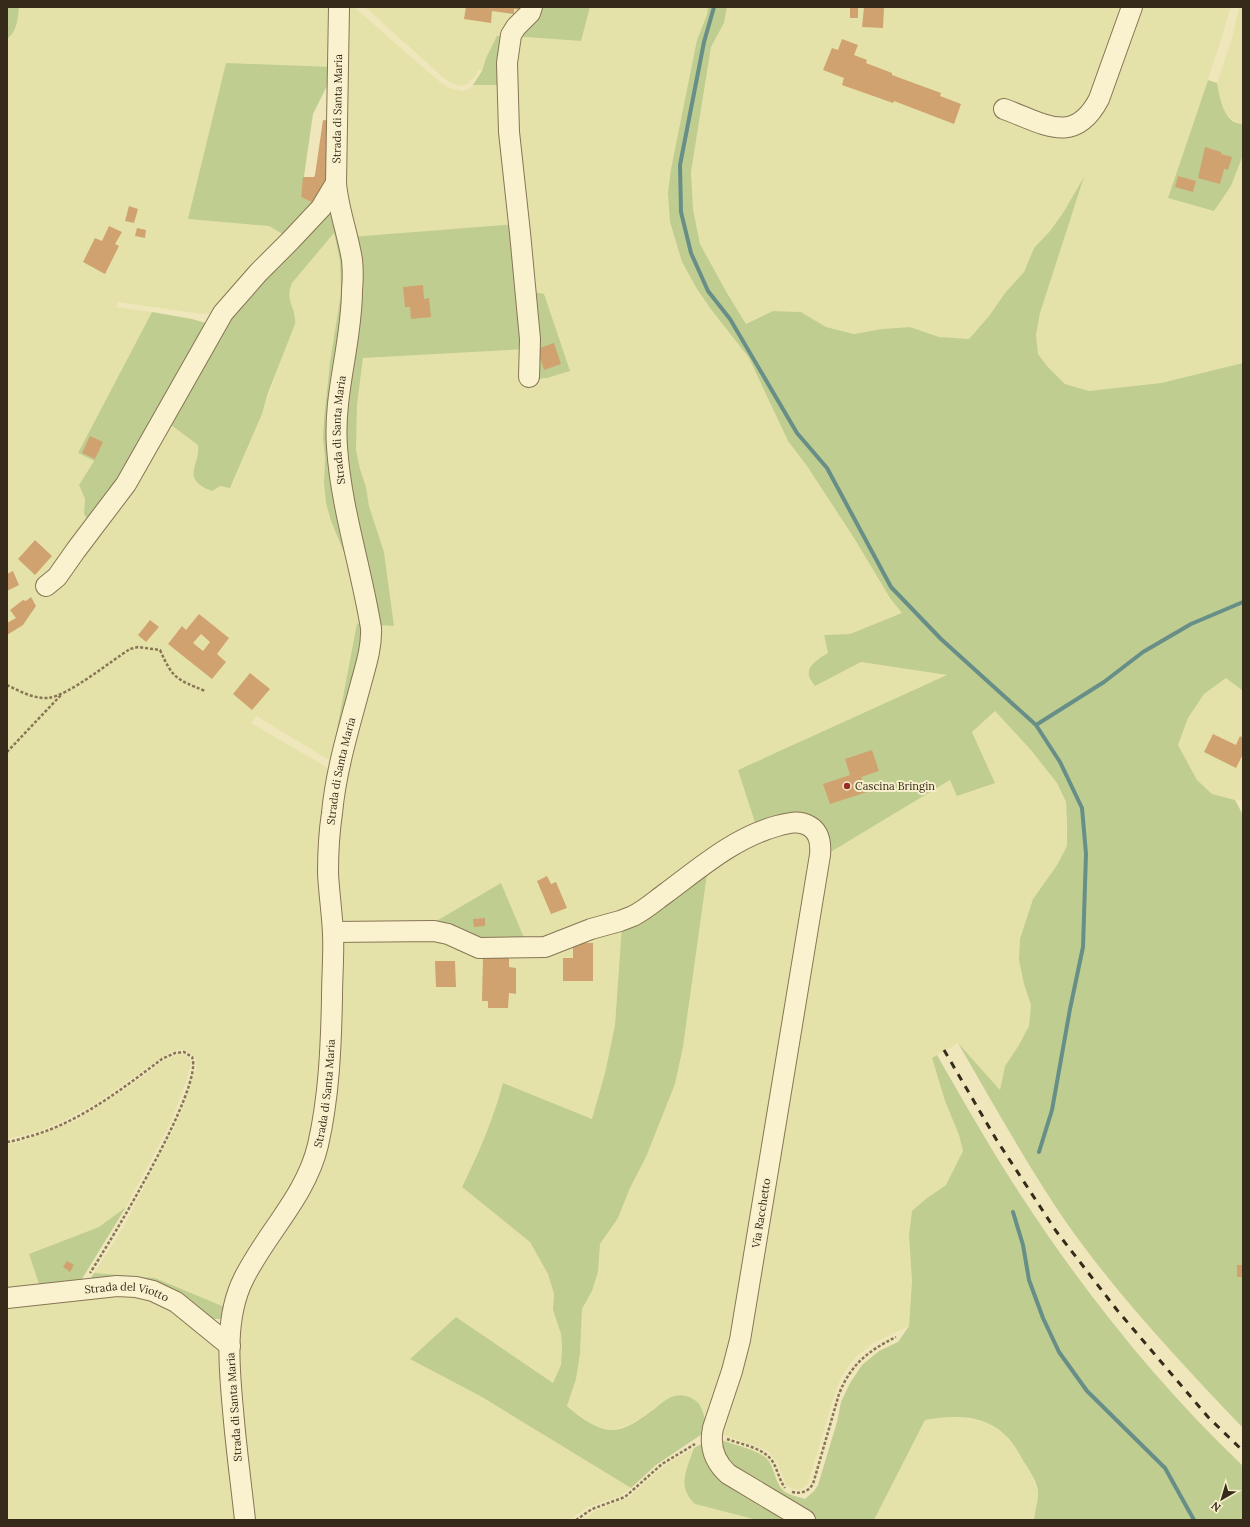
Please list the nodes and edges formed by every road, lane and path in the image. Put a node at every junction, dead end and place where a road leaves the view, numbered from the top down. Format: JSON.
{"nodes":[{"id":1,"x":339,"y":7,"type":"edge"},
{"id":2,"x":532,"y":7,"type":"edge"},
{"id":3,"x":1132,"y":7,"type":"edge"},
{"id":4,"x":1004,"y":109,"type":"dead end"},
{"id":5,"x":336,"y":183,"type":"junction"},
{"id":6,"x":529,"y":377,"type":"dead end"},
{"id":7,"x":46,"y":586,"type":"dead end"},
{"id":8,"x":7,"y":685,"type":"edge"},
{"id":9,"x":205,"y":691,"type":"dead end"},
{"id":10,"x":61,"y":695,"type":"junction"},
{"id":11,"x":7,"y":752,"type":"edge"},
{"id":12,"x":333,"y":932,"type":"junction"},
{"id":13,"x":7,"y":1142,"type":"edge"},
{"id":14,"x":80,"y":1290,"type":"junction"},
{"id":15,"x":7,"y":1298,"type":"edge"},
{"id":16,"x":896,"y":1337,"type":"dead end"},
{"id":17,"x":230,"y":1346,"type":"junction"},
{"id":18,"x":712,"y":1434,"type":"junction"},
{"id":19,"x":245,"y":1520,"type":"edge"},
{"id":20,"x":576,"y":1520,"type":"edge"},
{"id":21,"x":805,"y":1520,"type":"edge"}],
"edges":[{"from":1,"to":5,"type":"street","name":"Strada di Santa Maria"},
{"from":2,"to":6,"type":"street"},
{"from":3,"to":4,"type":"street"},
{"from":5,"to":7,"type":"street"},
{"from":5,"to":12,"type":"street","name":"Strada di Santa Maria"},
{"from":8,"to":10,"type":"path"},
{"from":9,"to":10,"type":"path"},
{"from":10,"to":11,"type":"path"},
{"from":12,"to":17,"type":"street","name":"Strada di Santa Maria"},
{"from":12,"to":18,"type":"street","name":"Via Racchetto"},
{"from":13,"to":14,"type":"path"},
{"from":14,"to":15,"type":"street","name":"Strada del Viotto"},
{"from":14,"to":17,"type":"street","name":"Strada del Viotto"},
{"from":16,"to":18,"type":"path"},
{"from":17,"to":19,"type":"street","name":"Strada di Santa Maria"},
{"from":18,"to":20,"type":"path"},
{"from":18,"to":21,"type":"street","name":"Via Racchetto"}]}
